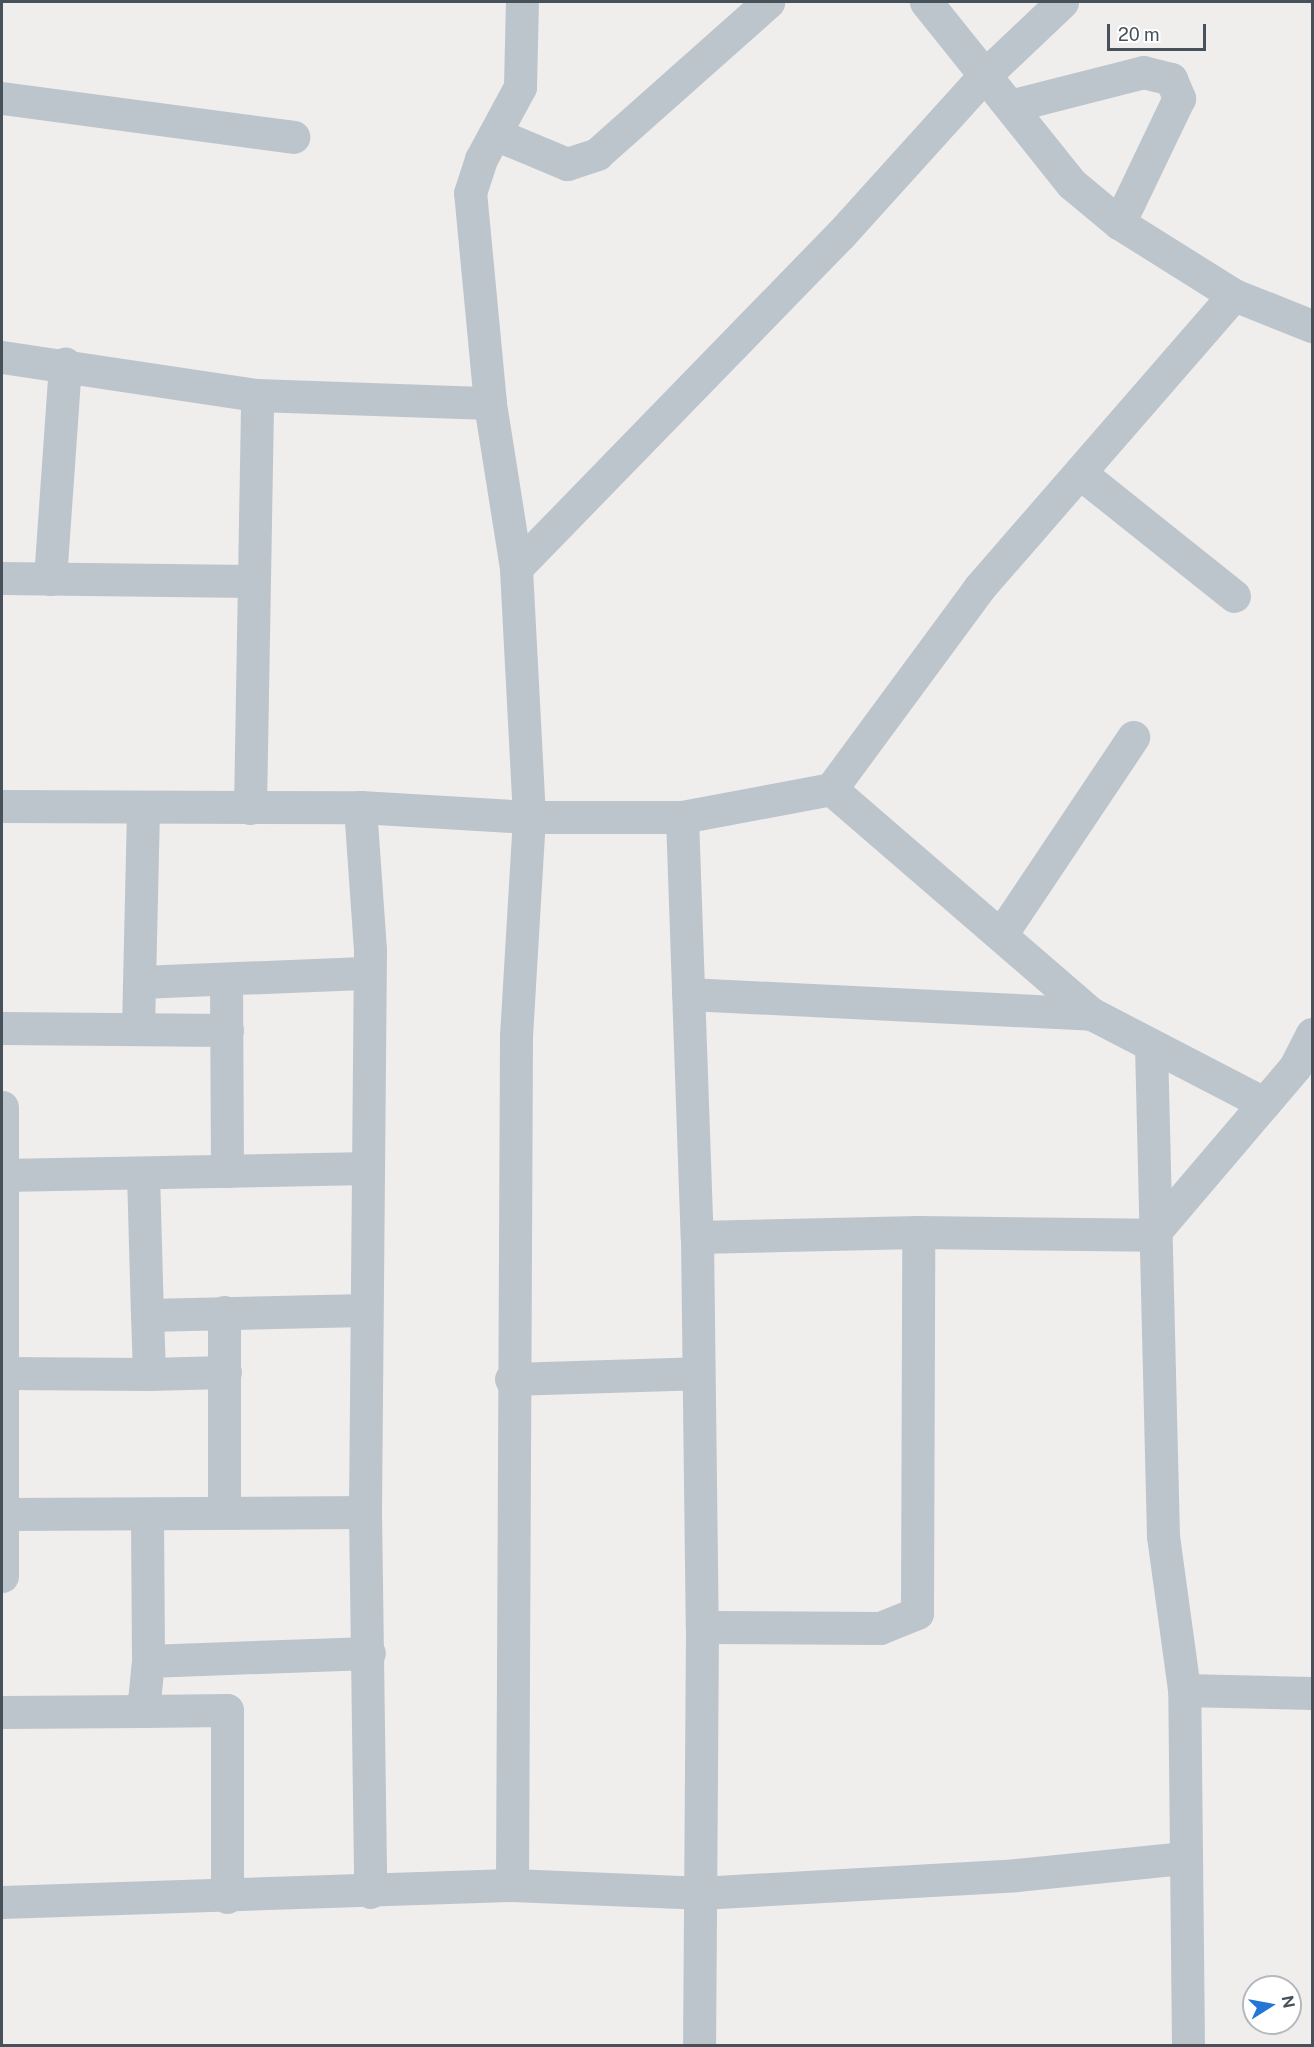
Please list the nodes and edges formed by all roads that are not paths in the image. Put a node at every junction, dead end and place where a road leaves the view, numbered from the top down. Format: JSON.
{"nodes":[{"id":1,"x":522,"y":2,"type":"edge"},
{"id":2,"x":768,"y":2,"type":"edge"},
{"id":3,"x":1062,"y":2,"type":"edge"},
{"id":4,"x":938,"y":8,"type":"edge"},
{"id":5,"x":983,"y":77,"type":"junction"},
{"id":6,"x":2,"y":98,"type":"edge"},
{"id":7,"x":1010,"y":106,"type":"junction"},
{"id":8,"x":495,"y":134,"type":"junction"},
{"id":9,"x":293,"y":136,"type":"dead end"},
{"id":10,"x":1119,"y":223,"type":"junction"},
{"id":11,"x":1234,"y":295,"type":"junction"},
{"id":12,"x":1312,"y":326,"type":"edge"},
{"id":13,"x":2,"y":357,"type":"edge"},
{"id":14,"x":65,"y":364,"type":"junction"},
{"id":15,"x":257,"y":395,"type":"junction"},
{"id":16,"x":490,"y":403,"type":"junction"},
{"id":17,"x":1080,"y":473,"type":"junction"},
{"id":18,"x":516,"y":568,"type":"junction"},
{"id":19,"x":2,"y":578,"type":"edge"},
{"id":20,"x":50,"y":579,"type":"junction"},
{"id":21,"x":252,"y":581,"type":"junction"},
{"id":22,"x":1234,"y":596,"type":"dead end"},
{"id":23,"x":1133,"y":736,"type":"dead end"},
{"id":24,"x":831,"y":789,"type":"junction"},
{"id":25,"x":2,"y":807,"type":"edge"},
{"id":26,"x":143,"y":807,"type":"junction"},
{"id":27,"x":360,"y":807,"type":"junction"},
{"id":28,"x":250,"y":808,"type":"junction"},
{"id":29,"x":529,"y":817,"type":"junction"},
{"id":30,"x":682,"y":817,"type":"junction"},
{"id":31,"x":1002,"y":933,"type":"junction"},
{"id":32,"x":369,"y":973,"type":"junction"},
{"id":33,"x":226,"y":979,"type":"junction"},
{"id":34,"x":140,"y":982,"type":"junction"},
{"id":35,"x":688,"y":994,"type":"junction"},
{"id":36,"x":1092,"y":1014,"type":"junction"},
{"id":37,"x":2,"y":1028,"type":"edge"},
{"id":38,"x":138,"y":1029,"type":"junction"},
{"id":39,"x":227,"y":1030,"type":"junction"},
{"id":40,"x":1312,"y":1034,"type":"edge"},
{"id":41,"x":1150,"y":1045,"type":"junction"},
{"id":42,"x":1264,"y":1103,"type":"junction"},
{"id":43,"x":2,"y":1107,"type":"edge"},
{"id":44,"x":368,"y":1168,"type":"junction"},
{"id":45,"x":227,"y":1171,"type":"junction"},
{"id":46,"x":143,"y":1173,"type":"junction"},
{"id":47,"x":2,"y":1175,"type":"edge"},
{"id":48,"x":2,"y":1226,"type":"edge"},
{"id":49,"x":918,"y":1232,"type":"junction"},
{"id":50,"x":1152,"y":1235,"type":"junction"},
{"id":51,"x":697,"y":1237,"type":"junction"},
{"id":52,"x":365,"y":1310,"type":"junction"},
{"id":53,"x":224,"y":1312,"type":"junction"},
{"id":54,"x":147,"y":1315,"type":"junction"},
{"id":55,"x":225,"y":1372,"type":"junction"},
{"id":56,"x":697,"y":1372,"type":"junction"},
{"id":57,"x":3,"y":1373,"type":"edge"},
{"id":58,"x":149,"y":1374,"type":"junction"},
{"id":59,"x":512,"y":1380,"type":"junction"},
{"id":60,"x":2,"y":1463,"type":"edge"},
{"id":61,"x":224,"y":1512,"type":"junction"},
{"id":62,"x":365,"y":1512,"type":"junction"},
{"id":63,"x":4,"y":1515,"type":"junction"},
{"id":64,"x":147,"y":1516,"type":"junction"},
{"id":65,"x":2,"y":1576,"type":"edge"},
{"id":66,"x":702,"y":1627,"type":"junction"},
{"id":67,"x":369,"y":1653,"type":"junction"},
{"id":68,"x":229,"y":1658,"type":"junction"},
{"id":69,"x":148,"y":1661,"type":"junction"},
{"id":70,"x":1184,"y":1690,"type":"junction"},
{"id":71,"x":1312,"y":1694,"type":"edge"},
{"id":72,"x":227,"y":1710,"type":"junction"},
{"id":73,"x":143,"y":1711,"type":"junction"},
{"id":74,"x":2,"y":1712,"type":"edge"},
{"id":75,"x":1182,"y":1858,"type":"junction"},
{"id":76,"x":512,"y":1885,"type":"junction"},
{"id":77,"x":370,"y":1892,"type":"junction"},
{"id":78,"x":699,"y":1893,"type":"junction"},
{"id":79,"x":227,"y":1897,"type":"junction"},
{"id":80,"x":2,"y":1902,"type":"edge"},
{"id":81,"x":699,"y":2046,"type":"edge"},
{"id":82,"x":1188,"y":2046,"type":"edge"}],
"edges":[{"from":1,"to":8,"type":"street"},
{"from":2,"to":8,"type":"street"},
{"from":3,"to":5,"type":"street"},
{"from":4,"to":5,"type":"street"},
{"from":5,"to":7,"type":"street"},
{"from":5,"to":18,"type":"street"},
{"from":6,"to":9,"type":"street"},
{"from":7,"to":10,"type":"street"},
{"from":7,"to":10,"type":"street"},
{"from":8,"to":16,"type":"street"},
{"from":10,"to":11,"type":"street"},
{"from":11,"to":12,"type":"street"},
{"from":11,"to":17,"type":"street"},
{"from":13,"to":14,"type":"street"},
{"from":14,"to":15,"type":"street"},
{"from":14,"to":20,"type":"street"},
{"from":15,"to":16,"type":"street"},
{"from":15,"to":21,"type":"street"},
{"from":16,"to":18,"type":"street"},
{"from":17,"to":22,"type":"street"},
{"from":17,"to":24,"type":"street"},
{"from":18,"to":29,"type":"street"},
{"from":19,"to":20,"type":"street"},
{"from":20,"to":21,"type":"street"},
{"from":21,"to":28,"type":"street"},
{"from":23,"to":31,"type":"street"},
{"from":24,"to":30,"type":"street"},
{"from":24,"to":31,"type":"street"},
{"from":25,"to":26,"type":"street"},
{"from":26,"to":28,"type":"street"},
{"from":26,"to":34,"type":"street"},
{"from":27,"to":28,"type":"street"},
{"from":27,"to":29,"type":"street"},
{"from":27,"to":32,"type":"street"},
{"from":29,"to":30,"type":"street"},
{"from":29,"to":59,"type":"street"},
{"from":30,"to":35,"type":"street"},
{"from":31,"to":36,"type":"street"},
{"from":32,"to":33,"type":"street"},
{"from":32,"to":44,"type":"street"},
{"from":33,"to":34,"type":"street"},
{"from":33,"to":39,"type":"street"},
{"from":34,"to":38,"type":"street"},
{"from":35,"to":36,"type":"street"},
{"from":35,"to":51,"type":"street"},
{"from":36,"to":41,"type":"street"},
{"from":37,"to":38,"type":"street"},
{"from":38,"to":39,"type":"street"},
{"from":39,"to":45,"type":"street"},
{"from":40,"to":42,"type":"street"},
{"from":41,"to":42,"type":"street"},
{"from":41,"to":50,"type":"street"},
{"from":42,"to":50,"type":"street"},
{"from":43,"to":47,"type":"street"},
{"from":44,"to":45,"type":"street"},
{"from":44,"to":52,"type":"street"},
{"from":45,"to":46,"type":"street"},
{"from":46,"to":47,"type":"street"},
{"from":46,"to":54,"type":"street"},
{"from":47,"to":48,"type":"street"},
{"from":48,"to":57,"type":"street"},
{"from":49,"to":50,"type":"street"},
{"from":49,"to":51,"type":"street"},
{"from":49,"to":66,"type":"street"},
{"from":50,"to":70,"type":"street"},
{"from":51,"to":56,"type":"street"},
{"from":52,"to":53,"type":"street"},
{"from":52,"to":62,"type":"street"},
{"from":53,"to":54,"type":"street"},
{"from":53,"to":55,"type":"street"},
{"from":54,"to":58,"type":"street"},
{"from":55,"to":58,"type":"street"},
{"from":55,"to":61,"type":"street"},
{"from":56,"to":59,"type":"street"},
{"from":56,"to":66,"type":"street"},
{"from":57,"to":58,"type":"street"},
{"from":57,"to":60,"type":"street"},
{"from":59,"to":76,"type":"street"},
{"from":60,"to":63,"type":"street"},
{"from":61,"to":62,"type":"street"},
{"from":61,"to":64,"type":"street"},
{"from":62,"to":67,"type":"street"},
{"from":63,"to":64,"type":"street"},
{"from":63,"to":65,"type":"street"},
{"from":64,"to":69,"type":"street"},
{"from":66,"to":78,"type":"street"},
{"from":67,"to":68,"type":"street"},
{"from":67,"to":77,"type":"street"},
{"from":68,"to":69,"type":"street"},
{"from":68,"to":72,"type":"street"},
{"from":69,"to":73,"type":"street"},
{"from":70,"to":71,"type":"street"},
{"from":70,"to":75,"type":"street"},
{"from":72,"to":73,"type":"street"},
{"from":72,"to":79,"type":"street"},
{"from":73,"to":74,"type":"street"},
{"from":75,"to":78,"type":"street"},
{"from":75,"to":82,"type":"street"},
{"from":76,"to":77,"type":"street"},
{"from":76,"to":78,"type":"street"},
{"from":77,"to":79,"type":"street"},
{"from":78,"to":81,"type":"street"},
{"from":79,"to":80,"type":"street"}]}
